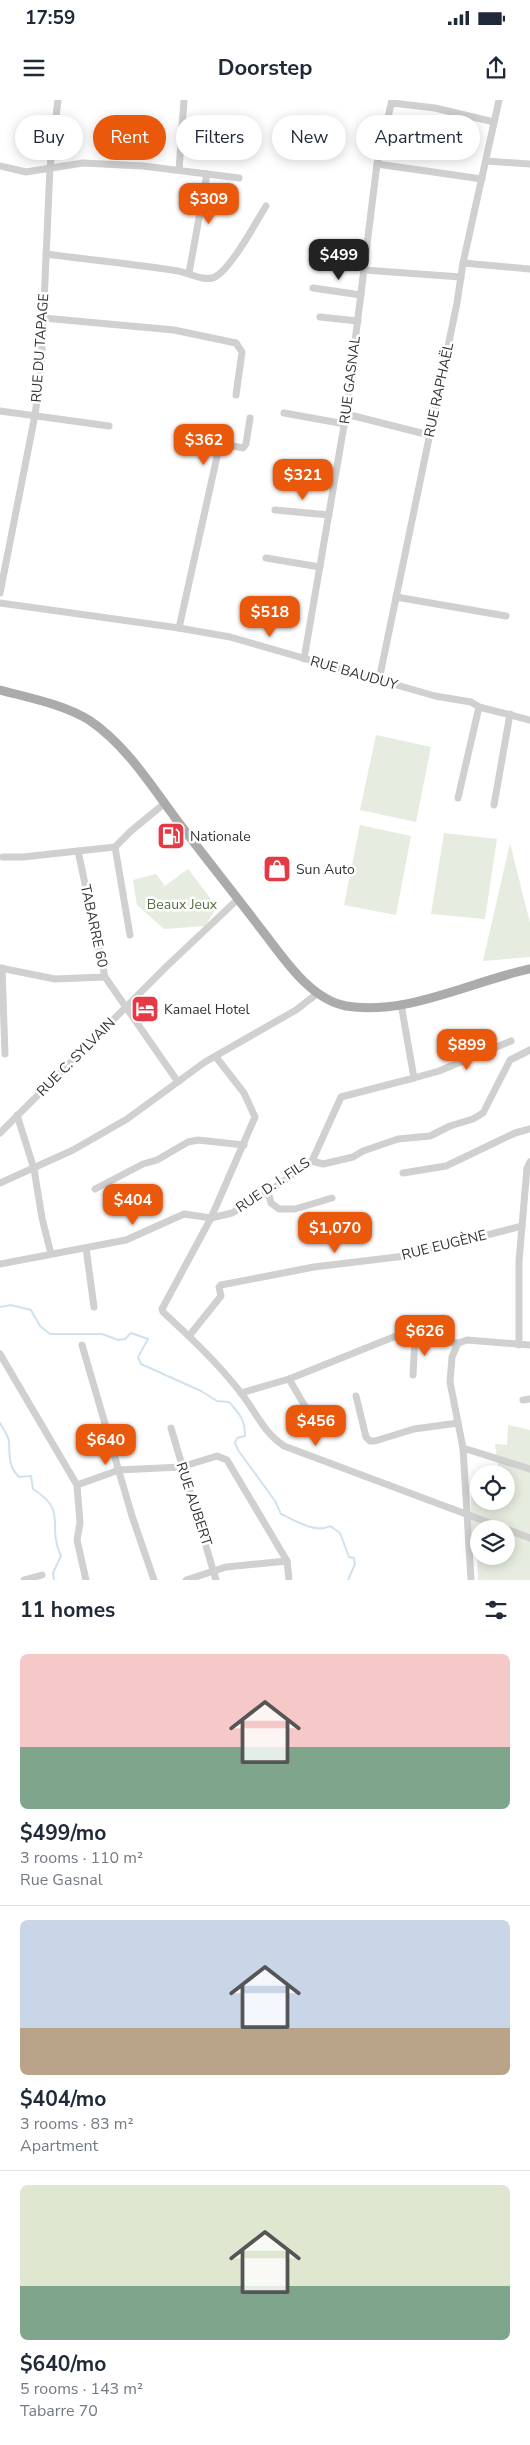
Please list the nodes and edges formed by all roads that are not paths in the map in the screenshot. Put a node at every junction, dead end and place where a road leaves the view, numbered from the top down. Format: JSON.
{"nodes":[{"id":1,"x":58,"y":100,"type":"edge"},
{"id":2,"x":184,"y":100,"type":"edge"},
{"id":3,"x":499,"y":100,"type":"edge"},
{"id":4,"x":392,"y":101,"type":"edge"},
{"id":5,"x":494,"y":122,"type":"junction"},
{"id":6,"x":486,"y":160,"type":"junction"},
{"id":7,"x":377,"y":164,"type":"junction"},
{"id":8,"x":530,"y":164,"type":"edge"},
{"id":9,"x":0,"y":166,"type":"edge"},
{"id":10,"x":50,"y":167,"type":"junction"},
{"id":11,"x":179,"y":170,"type":"junction"},
{"id":12,"x":207,"y":174,"type":"junction"},
{"id":13,"x":239,"y":178,"type":"dead end"},
{"id":14,"x":482,"y":179,"type":"junction"},
{"id":15,"x":266,"y":206,"type":"dead end"},
{"id":16,"x":46,"y":254,"type":"junction"},
{"id":17,"x":463,"y":263,"type":"junction"},
{"id":18,"x":530,"y":269,"type":"edge"},
{"id":19,"x":364,"y":270,"type":"junction"},
{"id":20,"x":189,"y":273,"type":"junction"},
{"id":21,"x":461,"y":277,"type":"junction"},
{"id":22,"x":313,"y":288,"type":"dead end"},
{"id":23,"x":361,"y":295,"type":"junction"},
{"id":24,"x":320,"y":317,"type":"dead end"},
{"id":25,"x":43,"y":318,"type":"junction"},
{"id":26,"x":358,"y":321,"type":"junction"},
{"id":27,"x":236,"y":394,"type":"dead end"},
{"id":28,"x":0,"y":411,"type":"edge"},
{"id":29,"x":284,"y":413,"type":"dead end"},
{"id":30,"x":346,"y":414,"type":"junction"},
{"id":31,"x":35,"y":415,"type":"junction"},
{"id":32,"x":250,"y":418,"type":"dead end"},
{"id":33,"x":345,"y":424,"type":"junction"},
{"id":34,"x":109,"y":426,"type":"dead end"},
{"id":35,"x":179,"y":435,"type":"dead end"},
{"id":36,"x":429,"y":435,"type":"junction"},
{"id":37,"x":220,"y":443,"type":"junction"},
{"id":38,"x":274,"y":510,"type":"dead end"},
{"id":39,"x":329,"y":515,"type":"junction"},
{"id":40,"x":266,"y":558,"type":"dead end"},
{"id":41,"x":320,"y":567,"type":"junction"},
{"id":42,"x":0,"y":593,"type":"edge"},
{"id":43,"x":396,"y":597,"type":"junction"},
{"id":44,"x":0,"y":603,"type":"edge"},
{"id":45,"x":506,"y":616,"type":"dead end"},
{"id":46,"x":179,"y":628,"type":"junction"},
{"id":47,"x":304,"y":659,"type":"junction"},
{"id":48,"x":378,"y":680,"type":"junction"},
{"id":49,"x":0,"y":690,"type":"edge"},
{"id":50,"x":480,"y":707,"type":"junction"},
{"id":51,"x":510,"y":714,"type":"junction"},
{"id":52,"x":530,"y":720,"type":"edge"},
{"id":53,"x":458,"y":798,"type":"dead end"},
{"id":54,"x":165,"y":804,"type":"junction"},
{"id":55,"x":494,"y":806,"type":"dead end"},
{"id":56,"x":115,"y":847,"type":"junction"},
{"id":57,"x":78,"y":851,"type":"junction"},
{"id":58,"x":3,"y":857,"type":"dead end"},
{"id":59,"x":238,"y":899,"type":"junction"},
{"id":60,"x":130,"y":935,"type":"dead end"},
{"id":61,"x":1,"y":968,"type":"edge"},
{"id":62,"x":530,"y":969,"type":"edge"},
{"id":63,"x":105,"y":977,"type":"junction"},
{"id":64,"x":318,"y":993,"type":"junction"},
{"id":65,"x":401,"y":1004,"type":"junction"},
{"id":66,"x":126,"y":1008,"type":"junction"},
{"id":67,"x":511,"y":1041,"type":"dead end"},
{"id":68,"x":530,"y":1050,"type":"edge"},
{"id":69,"x":6,"y":1054,"type":"dead end"},
{"id":70,"x":216,"y":1057,"type":"junction"},
{"id":71,"x":414,"y":1078,"type":"junction"},
{"id":72,"x":178,"y":1082,"type":"junction"},
{"id":73,"x":17,"y":1115,"type":"junction"},
{"id":74,"x":530,"y":1129,"type":"edge"},
{"id":75,"x":0,"y":1132,"type":"edge"},
{"id":76,"x":244,"y":1145,"type":"junction"},
{"id":77,"x":312,"y":1161,"type":"junction"},
{"id":78,"x":530,"y":1162,"type":"edge"},
{"id":79,"x":34,"y":1169,"type":"junction"},
{"id":80,"x":403,"y":1173,"type":"dead end"},
{"id":81,"x":0,"y":1183,"type":"edge"},
{"id":82,"x":96,"y":1189,"type":"dead end"},
{"id":83,"x":268,"y":1192,"type":"junction"},
{"id":84,"x":332,"y":1198,"type":"dead end"},
{"id":85,"x":212,"y":1218,"type":"junction"},
{"id":86,"x":522,"y":1226,"type":"junction"},
{"id":87,"x":86,"y":1248,"type":"junction"},
{"id":88,"x":51,"y":1254,"type":"junction"},
{"id":89,"x":0,"y":1264,"type":"edge"},
{"id":90,"x":94,"y":1307,"type":"dead end"},
{"id":91,"x":189,"y":1336,"type":"junction"},
{"id":92,"x":415,"y":1338,"type":"junction"},
{"id":93,"x":458,"y":1343,"type":"junction"},
{"id":94,"x":82,"y":1345,"type":"dead end"},
{"id":95,"x":519,"y":1345,"type":"junction"},
{"id":96,"x":530,"y":1345,"type":"edge"},
{"id":97,"x":0,"y":1354,"type":"edge"},
{"id":98,"x":413,"y":1375,"type":"dead end"},
{"id":99,"x":288,"y":1379,"type":"junction"},
{"id":100,"x":241,"y":1393,"type":"junction"},
{"id":101,"x":356,"y":1396,"type":"dead end"},
{"id":102,"x":306,"y":1408,"type":"dead end"},
{"id":103,"x":458,"y":1423,"type":"junction"},
{"id":104,"x":171,"y":1428,"type":"dead end"},
{"id":105,"x":463,"y":1448,"type":"junction"},
{"id":106,"x":181,"y":1467,"type":"junction"},
{"id":107,"x":530,"y":1468,"type":"edge"},
{"id":108,"x":119,"y":1470,"type":"junction"},
{"id":109,"x":77,"y":1485,"type":"junction"},
{"id":110,"x":466,"y":1516,"type":"junction"},
{"id":111,"x":530,"y":1538,"type":"edge"},
{"id":112,"x":287,"y":1561,"type":"junction"},
{"id":113,"x":214,"y":1570,"type":"junction"},
{"id":114,"x":42,"y":1575,"type":"dead end"},
{"id":115,"x":24,"y":1580,"type":"edge"},
{"id":116,"x":86,"y":1580,"type":"edge"},
{"id":117,"x":154,"y":1580,"type":"edge"},
{"id":118,"x":186,"y":1580,"type":"edge"},
{"id":119,"x":216,"y":1580,"type":"edge"},
{"id":120,"x":290,"y":1580,"type":"edge"},
{"id":121,"x":471,"y":1580,"type":"edge"}],
"edges":[{"from":1,"to":10,"type":"street","name":"RUE DU TAPAGE"},
{"from":2,"to":11,"type":"street"},
{"from":3,"to":5,"type":"street","name":"RUE RAPHAËL"},
{"from":4,"to":5,"type":"street"},
{"from":4,"to":7,"type":"street","name":"RUE GASNAL"},
{"from":5,"to":6,"type":"street","name":"RUE RAPHAËL"},
{"from":6,"to":8,"type":"street"},
{"from":6,"to":14,"type":"street","name":"RUE RAPHAËL"},
{"from":7,"to":14,"type":"street"},
{"from":7,"to":19,"type":"street","name":"RUE GASNAL"},
{"from":9,"to":10,"type":"street"},
{"from":10,"to":11,"type":"street"},
{"from":10,"to":16,"type":"street","name":"RUE DU TAPAGE"},
{"from":11,"to":12,"type":"street"},
{"from":12,"to":13,"type":"street"},
{"from":12,"to":20,"type":"street"},
{"from":14,"to":17,"type":"street","name":"RUE RAPHAËL"},
{"from":15,"to":20,"type":"street"},
{"from":16,"to":20,"type":"street"},
{"from":16,"to":25,"type":"street","name":"RUE DU TAPAGE"},
{"from":17,"to":18,"type":"street"},
{"from":17,"to":21,"type":"street","name":"RUE RAPHAËL"},
{"from":19,"to":21,"type":"street"},
{"from":19,"to":23,"type":"street","name":"RUE GASNAL"},
{"from":21,"to":36,"type":"street","name":"RUE RAPHAËL"},
{"from":22,"to":23,"type":"street"},
{"from":23,"to":26,"type":"street","name":"RUE GASNAL"},
{"from":24,"to":26,"type":"street"},
{"from":25,"to":27,"type":"street"},
{"from":25,"to":31,"type":"street","name":"RUE DU TAPAGE"},
{"from":26,"to":30,"type":"street","name":"RUE GASNAL"},
{"from":28,"to":31,"type":"street"},
{"from":29,"to":33,"type":"street"},
{"from":30,"to":33,"type":"street","name":"RUE GASNAL"},
{"from":30,"to":36,"type":"street"},
{"from":31,"to":34,"type":"street"},
{"from":31,"to":42,"type":"street","name":"RUE DU TAPAGE"},
{"from":32,"to":37,"type":"street"},
{"from":33,"to":39,"type":"street","name":"RUE GASNAL"},
{"from":35,"to":37,"type":"street"},
{"from":36,"to":43,"type":"street","name":"RUE RAPHAËL"},
{"from":37,"to":46,"type":"street"},
{"from":38,"to":39,"type":"street"},
{"from":39,"to":41,"type":"street","name":"RUE GASNAL"},
{"from":40,"to":41,"type":"street"},
{"from":41,"to":47,"type":"street","name":"RUE GASNAL"},
{"from":43,"to":45,"type":"street"},
{"from":43,"to":48,"type":"street","name":"RUE RAPHAËL"},
{"from":44,"to":46,"type":"street","name":"RUE BAUDUY"},
{"from":46,"to":47,"type":"street","name":"RUE BAUDUY"},
{"from":47,"to":48,"type":"street","name":"RUE BAUDUY"},
{"from":48,"to":50,"type":"street","name":"RUE BAUDUY"},
{"from":49,"to":54,"type":"main road"},
{"from":50,"to":51,"type":"street","name":"RUE BAUDUY"},
{"from":50,"to":53,"type":"street"},
{"from":51,"to":52,"type":"street","name":"RUE BAUDUY"},
{"from":51,"to":55,"type":"street"},
{"from":54,"to":56,"type":"street"},
{"from":54,"to":59,"type":"main road"},
{"from":56,"to":57,"type":"street"},
{"from":56,"to":60,"type":"street"},
{"from":57,"to":58,"type":"street"},
{"from":57,"to":63,"type":"street","name":"TABARRE 60"},
{"from":59,"to":64,"type":"main road"},
{"from":59,"to":66,"type":"street","name":"RUE C. SYLVAIN"},
{"from":61,"to":63,"type":"street"},
{"from":61,"to":69,"type":"street"},
{"from":62,"to":65,"type":"main road"},
{"from":63,"to":66,"type":"street","name":"TABARRE 60"},
{"from":64,"to":65,"type":"main road"},
{"from":64,"to":70,"type":"street"},
{"from":65,"to":71,"type":"street"},
{"from":66,"to":72,"type":"street","name":"TABARRE 60"},
{"from":66,"to":73,"type":"street","name":"RUE C. SYLVAIN"},
{"from":67,"to":71,"type":"street"},
{"from":68,"to":77,"type":"street"},
{"from":70,"to":72,"type":"street"},
{"from":70,"to":76,"type":"street"},
{"from":71,"to":77,"type":"street","name":"RUE D. I. FILS"},
{"from":72,"to":79,"type":"street"},
{"from":73,"to":75,"type":"street","name":"RUE C. SYLVAIN"},
{"from":73,"to":79,"type":"street"},
{"from":74,"to":80,"type":"street"},
{"from":76,"to":82,"type":"street"},
{"from":76,"to":85,"type":"street"},
{"from":77,"to":83,"type":"street","name":"RUE D. I. FILS"},
{"from":78,"to":86,"type":"street"},
{"from":79,"to":81,"type":"street"},
{"from":79,"to":88,"type":"street"},
{"from":83,"to":84,"type":"street"},
{"from":83,"to":85,"type":"street","name":"RUE D. I. FILS"},
{"from":85,"to":87,"type":"street"},
{"from":85,"to":91,"type":"street"},
{"from":86,"to":91,"type":"street","name":"RUE EUGÈNE"},
{"from":86,"to":95,"type":"street"},
{"from":87,"to":88,"type":"street"},
{"from":87,"to":90,"type":"street"},
{"from":88,"to":89,"type":"street"},
{"from":91,"to":100,"type":"street"},
{"from":92,"to":93,"type":"street"},
{"from":92,"to":98,"type":"street"},
{"from":92,"to":99,"type":"street"},
{"from":93,"to":95,"type":"street"},
{"from":93,"to":103,"type":"street"},
{"from":94,"to":108,"type":"street"},
{"from":95,"to":96,"type":"street"},
{"from":97,"to":109,"type":"street"},
{"from":99,"to":100,"type":"street"},
{"from":99,"to":102,"type":"street"},
{"from":100,"to":110,"type":"street"},
{"from":101,"to":103,"type":"street"},
{"from":103,"to":105,"type":"street"},
{"from":104,"to":106,"type":"street","name":"RUE AUBERT"},
{"from":105,"to":107,"type":"street"},
{"from":105,"to":110,"type":"street"},
{"from":106,"to":108,"type":"street"},
{"from":106,"to":112,"type":"street"},
{"from":106,"to":113,"type":"street","name":"RUE AUBERT"},
{"from":108,"to":109,"type":"street"},
{"from":108,"to":117,"type":"street"},
{"from":109,"to":116,"type":"street"},
{"from":110,"to":111,"type":"street"},
{"from":110,"to":121,"type":"street"},
{"from":112,"to":113,"type":"street"},
{"from":112,"to":120,"type":"street"},
{"from":113,"to":118,"type":"street"},
{"from":113,"to":119,"type":"street","name":"RUE AUBERT"},
{"from":114,"to":115,"type":"street"}]}
